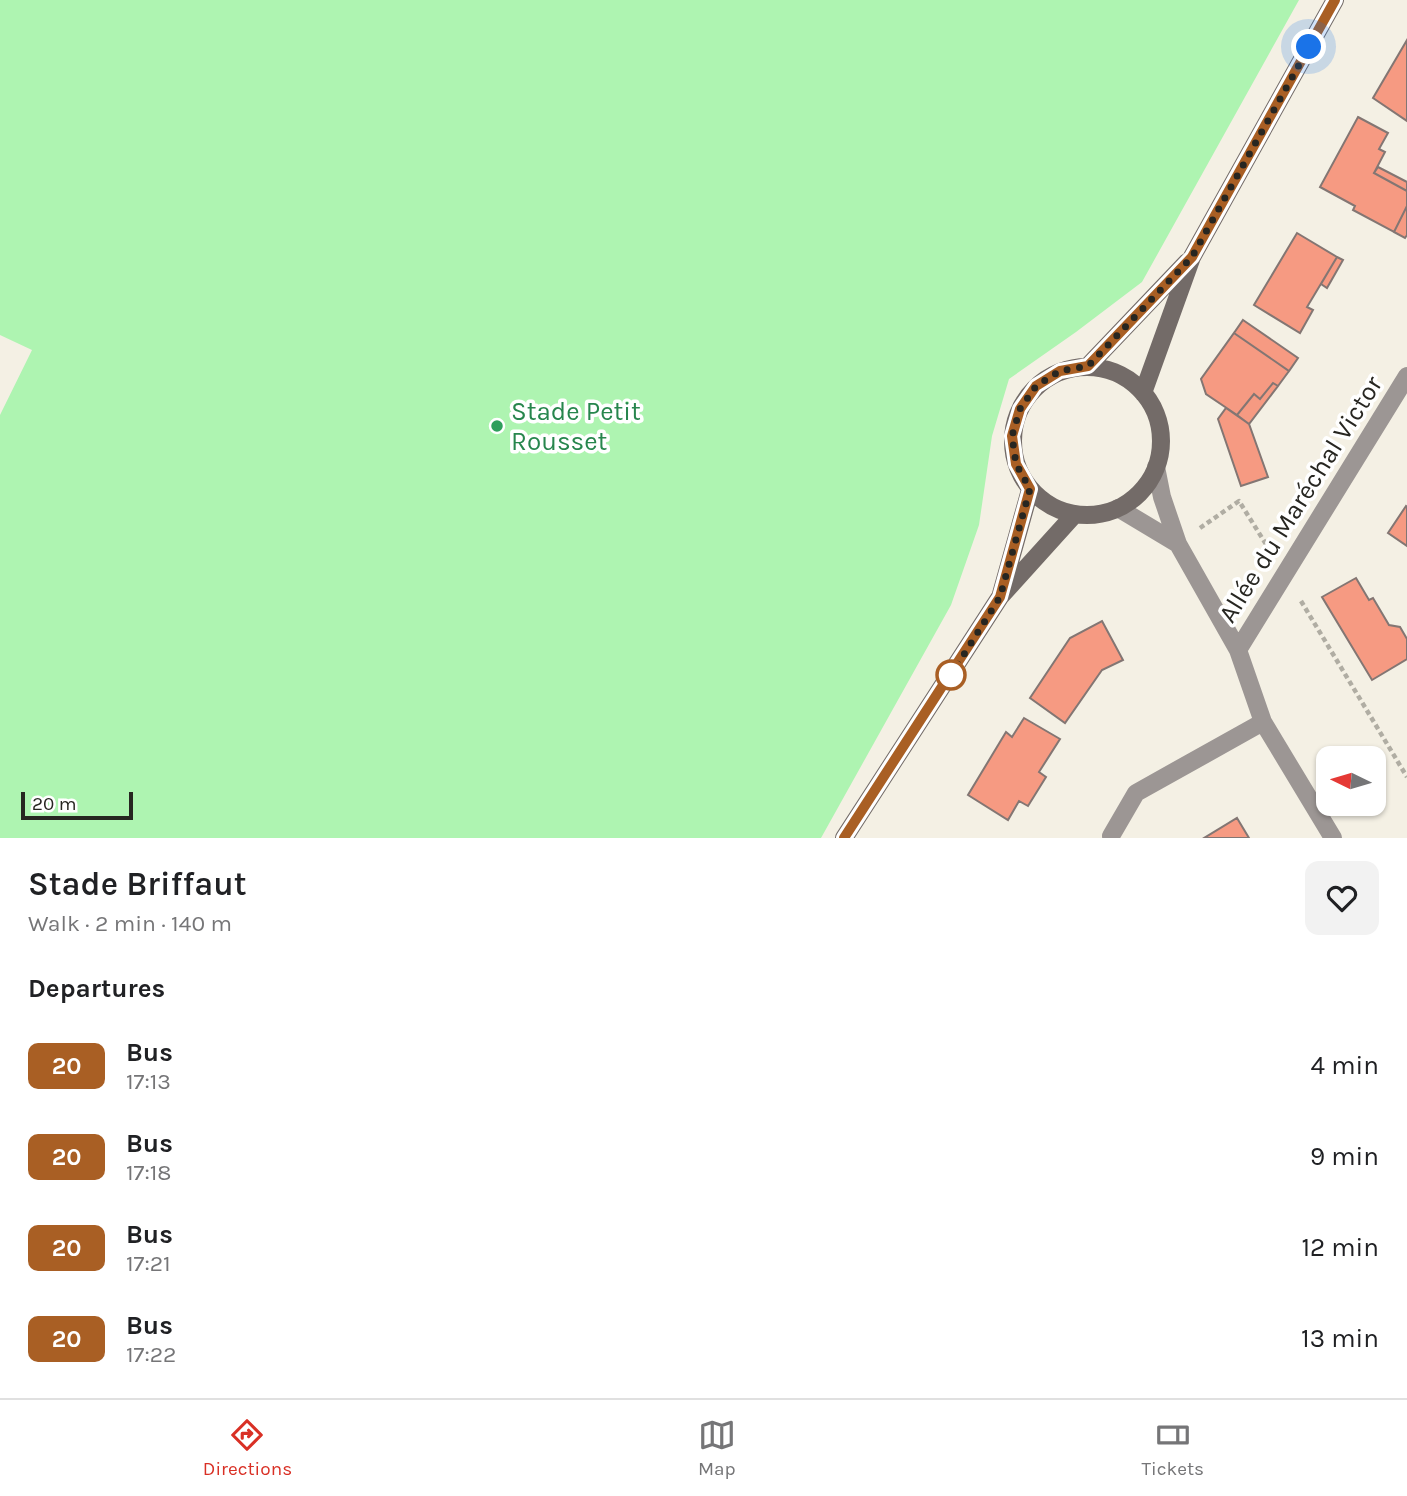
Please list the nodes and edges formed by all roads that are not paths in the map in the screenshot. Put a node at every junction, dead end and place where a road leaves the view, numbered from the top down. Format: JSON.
{"nodes":[{"id":1,"x":1335,"y":0,"type":"edge"},
{"id":2,"x":1192,"y":257,"type":"junction"},
{"id":3,"x":1088,"y":366,"type":"junction"},
{"id":4,"x":1407,"y":376,"type":"edge"},
{"id":5,"x":1143,"y":393,"type":"junction"},
{"id":6,"x":1156,"y":467,"type":"junction"},
{"id":7,"x":1030,"y":489,"type":"junction"},
{"id":8,"x":1118,"y":508,"type":"junction"},
{"id":9,"x":1075,"y":514,"type":"junction"},
{"id":10,"x":1178,"y":544,"type":"junction"},
{"id":11,"x":1000,"y":597,"type":"junction"},
{"id":12,"x":1238,"y":650,"type":"junction"},
{"id":13,"x":1263,"y":722,"type":"junction"},
{"id":14,"x":1111,"y":836,"type":"dead end"},
{"id":15,"x":844,"y":838,"type":"edge"},
{"id":16,"x":1333,"y":838,"type":"edge"}],
"edges":[{"from":1,"to":2,"type":"street"},
{"from":2,"to":3,"type":"street"},
{"from":2,"to":5,"type":"street"},
{"from":3,"to":5,"type":"street"},
{"from":3,"to":7,"type":"street"},
{"from":4,"to":12,"type":"street","name":"Allée du Maréchal Victor"},
{"from":5,"to":6,"type":"street"},
{"from":6,"to":8,"type":"street"},
{"from":6,"to":10,"type":"street"},
{"from":7,"to":9,"type":"street"},
{"from":7,"to":11,"type":"street"},
{"from":8,"to":9,"type":"street"},
{"from":8,"to":10,"type":"street"},
{"from":9,"to":11,"type":"street"},
{"from":10,"to":12,"type":"street"},
{"from":11,"to":15,"type":"street"},
{"from":12,"to":13,"type":"street"},
{"from":13,"to":14,"type":"street"},
{"from":13,"to":16,"type":"street"}]}
